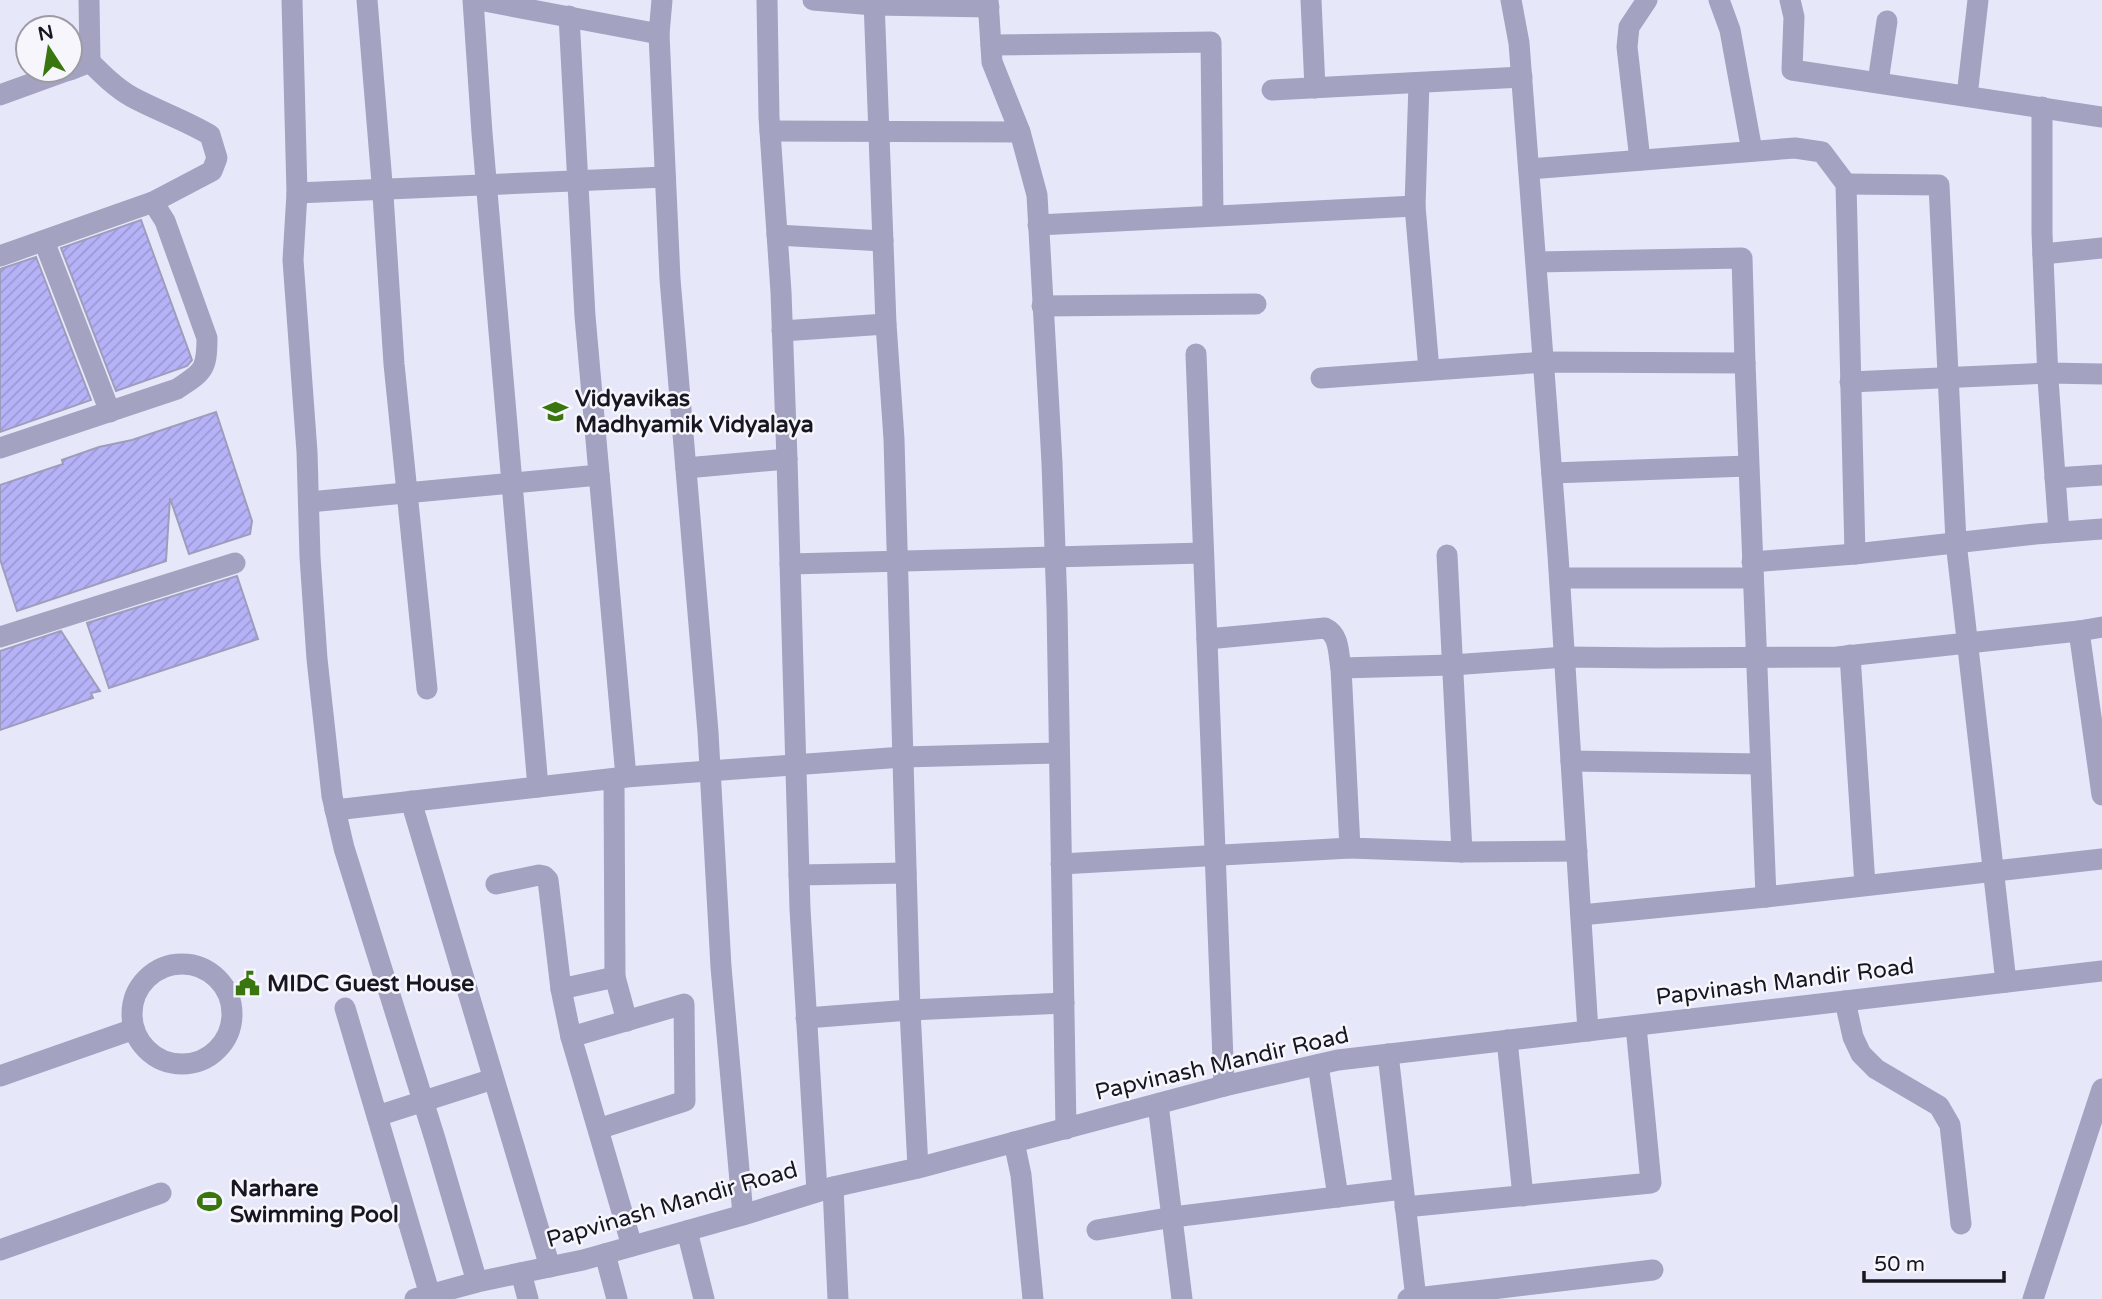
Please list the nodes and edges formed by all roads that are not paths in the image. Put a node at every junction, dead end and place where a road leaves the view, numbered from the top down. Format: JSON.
{"nodes":[{"id":1,"x":89,"y":0,"type":"edge"},
{"id":2,"x":292,"y":0,"type":"edge"},
{"id":3,"x":367,"y":0,"type":"edge"},
{"id":4,"x":473,"y":0,"type":"edge"},
{"id":5,"x":479,"y":0,"type":"edge"},
{"id":6,"x":662,"y":0,"type":"edge"},
{"id":7,"x":767,"y":0,"type":"edge"},
{"id":8,"x":813,"y":0,"type":"edge"},
{"id":9,"x":1311,"y":0,"type":"edge"},
{"id":10,"x":1511,"y":0,"type":"edge"},
{"id":11,"x":1647,"y":0,"type":"edge"},
{"id":12,"x":1719,"y":0,"type":"edge"},
{"id":13,"x":1790,"y":0,"type":"edge"},
{"id":14,"x":1978,"y":0,"type":"edge"},
{"id":15,"x":874,"y":2,"type":"edge"},
{"id":16,"x":989,"y":4,"type":"edge"},
{"id":17,"x":569,"y":16,"type":"junction"},
{"id":18,"x":1887,"y":21,"type":"dead end"},
{"id":19,"x":659,"y":33,"type":"junction"},
{"id":20,"x":991,"y":45,"type":"junction"},
{"id":21,"x":90,"y":62,"type":"junction"},
{"id":22,"x":84,"y":64,"type":"edge"},
{"id":23,"x":1522,"y":77,"type":"junction"},
{"id":24,"x":1878,"y":82,"type":"junction"},
{"id":25,"x":1419,"y":83,"type":"junction"},
{"id":26,"x":30,"y":84,"type":"edge"},
{"id":27,"x":1315,"y":88,"type":"junction"},
{"id":28,"x":1272,"y":90,"type":"dead end"},
{"id":29,"x":0,"y":95,"type":"edge"},
{"id":30,"x":1967,"y":96,"type":"junction"},
{"id":31,"x":2042,"y":107,"type":"junction"},
{"id":32,"x":2102,"y":117,"type":"edge"},
{"id":33,"x":770,"y":131,"type":"junction"},
{"id":34,"x":879,"y":132,"type":"junction"},
{"id":35,"x":1020,"y":132,"type":"junction"},
{"id":36,"x":1752,"y":151,"type":"junction"},
{"id":37,"x":1640,"y":160,"type":"junction"},
{"id":38,"x":1529,"y":169,"type":"junction"},
{"id":39,"x":665,"y":177,"type":"junction"},
{"id":40,"x":577,"y":181,"type":"junction"},
{"id":41,"x":1846,"y":184,"type":"junction"},
{"id":42,"x":486,"y":185,"type":"junction"},
{"id":43,"x":383,"y":189,"type":"junction"},
{"id":44,"x":297,"y":193,"type":"junction"},
{"id":45,"x":153,"y":202,"type":"junction"},
{"id":46,"x":1415,"y":206,"type":"junction"},
{"id":47,"x":1213,"y":215,"type":"junction"},
{"id":48,"x":1038,"y":225,"type":"junction"},
{"id":49,"x":777,"y":235,"type":"junction"},
{"id":50,"x":44,"y":240,"type":"junction"},
{"id":51,"x":883,"y":242,"type":"junction"},
{"id":52,"x":2102,"y":248,"type":"edge"},
{"id":53,"x":2043,"y":254,"type":"junction"},
{"id":54,"x":0,"y":256,"type":"edge"},
{"id":55,"x":1537,"y":262,"type":"junction"},
{"id":56,"x":1256,"y":304,"type":"dead end"},
{"id":57,"x":1042,"y":306,"type":"junction"},
{"id":58,"x":886,"y":324,"type":"junction"},
{"id":59,"x":782,"y":331,"type":"junction"},
{"id":60,"x":1196,"y":354,"type":"dead end"},
{"id":61,"x":1545,"y":362,"type":"junction"},
{"id":62,"x":1745,"y":363,"type":"junction"},
{"id":63,"x":1429,"y":370,"type":"junction"},
{"id":64,"x":2048,"y":373,"type":"junction"},
{"id":65,"x":2102,"y":374,"type":"edge"},
{"id":66,"x":1321,"y":378,"type":"dead end"},
{"id":67,"x":1948,"y":378,"type":"junction"},
{"id":68,"x":1850,"y":382,"type":"junction"},
{"id":69,"x":110,"y":412,"type":"junction"},
{"id":70,"x":0,"y":449,"type":"edge"},
{"id":71,"x":787,"y":459,"type":"junction"},
{"id":72,"x":1748,"y":466,"type":"junction"},
{"id":73,"x":685,"y":468,"type":"junction"},
{"id":74,"x":1552,"y":473,"type":"junction"},
{"id":75,"x":599,"y":475,"type":"junction"},
{"id":76,"x":2102,"y":475,"type":"edge"},
{"id":77,"x":2055,"y":478,"type":"junction"},
{"id":78,"x":512,"y":483,"type":"junction"},
{"id":79,"x":407,"y":492,"type":"junction"},
{"id":80,"x":309,"y":502,"type":"junction"},
{"id":81,"x":2102,"y":529,"type":"edge"},
{"id":82,"x":2059,"y":532,"type":"junction"},
{"id":83,"x":1956,"y":542,"type":"junction"},
{"id":84,"x":1203,"y":553,"type":"junction"},
{"id":85,"x":1855,"y":554,"type":"junction"},
{"id":86,"x":1447,"y":555,"type":"dead end"},
{"id":87,"x":1055,"y":557,"type":"junction"},
{"id":88,"x":897,"y":561,"type":"junction"},
{"id":89,"x":235,"y":564,"type":"dead end"},
{"id":90,"x":790,"y":564,"type":"junction"},
{"id":91,"x":1752,"y":570,"type":"junction"},
{"id":92,"x":1560,"y":578,"type":"junction"},
{"id":93,"x":2102,"y":626,"type":"edge"},
{"id":94,"x":2079,"y":631,"type":"junction"},
{"id":95,"x":0,"y":637,"type":"edge"},
{"id":96,"x":1207,"y":639,"type":"junction"},
{"id":97,"x":1969,"y":643,"type":"junction"},
{"id":98,"x":1850,"y":656,"type":"junction"},
{"id":99,"x":1565,"y":657,"type":"junction"},
{"id":100,"x":1755,"y":658,"type":"junction"},
{"id":101,"x":1452,"y":665,"type":"junction"},
{"id":102,"x":1341,"y":668,"type":"junction"},
{"id":103,"x":427,"y":689,"type":"dead end"},
{"id":104,"x":1059,"y":753,"type":"junction"},
{"id":105,"x":904,"y":757,"type":"junction"},
{"id":106,"x":1571,"y":761,"type":"junction"},
{"id":107,"x":1760,"y":764,"type":"junction"},
{"id":108,"x":796,"y":765,"type":"junction"},
{"id":109,"x":710,"y":771,"type":"junction"},
{"id":110,"x":620,"y":778,"type":"junction"},
{"id":111,"x":538,"y":787,"type":"junction"},
{"id":112,"x":2102,"y":795,"type":"edge"},
{"id":113,"x":411,"y":802,"type":"junction"},
{"id":114,"x":335,"y":810,"type":"junction"},
{"id":115,"x":1350,"y":848,"type":"junction"},
{"id":116,"x":1577,"y":851,"type":"junction"},
{"id":117,"x":1462,"y":852,"type":"junction"},
{"id":118,"x":1215,"y":855,"type":"junction"},
{"id":119,"x":2102,"y":859,"type":"edge"},
{"id":120,"x":1061,"y":864,"type":"junction"},
{"id":121,"x":1994,"y":870,"type":"junction"},
{"id":122,"x":906,"y":873,"type":"junction"},
{"id":123,"x":799,"y":875,"type":"junction"},
{"id":124,"x":496,"y":884,"type":"dead end"},
{"id":125,"x":1865,"y":885,"type":"junction"},
{"id":126,"x":1766,"y":897,"type":"junction"},
{"id":127,"x":1581,"y":915,"type":"junction"},
{"id":128,"x":2102,"y":971,"type":"edge"},
{"id":129,"x":615,"y":976,"type":"junction"},
{"id":130,"x":2006,"y":982,"type":"junction"},
{"id":131,"x":561,"y":989,"type":"junction"},
{"id":132,"x":1845,"y":1001,"type":"junction"},
{"id":133,"x":1064,"y":1003,"type":"junction"},
{"id":134,"x":345,"y":1008,"type":"dead end"},
{"id":135,"x":910,"y":1010,"type":"junction"},
{"id":136,"x":806,"y":1018,"type":"junction"},
{"id":137,"x":626,"y":1021,"type":"junction"},
{"id":138,"x":1636,"y":1026,"type":"junction"},
{"id":139,"x":134,"y":1029,"type":"junction"},
{"id":140,"x":1588,"y":1031,"type":"junction"},
{"id":141,"x":571,"y":1037,"type":"junction"},
{"id":142,"x":1507,"y":1040,"type":"junction"},
{"id":143,"x":1388,"y":1054,"type":"junction"},
{"id":144,"x":1318,"y":1065,"type":"junction"},
{"id":145,"x":0,"y":1076,"type":"edge"},
{"id":146,"x":493,"y":1079,"type":"junction"},
{"id":147,"x":1224,"y":1086,"type":"junction"},
{"id":148,"x":2102,"y":1089,"type":"edge"},
{"id":149,"x":422,"y":1100,"type":"junction"},
{"id":150,"x":1158,"y":1104,"type":"junction"},
{"id":151,"x":377,"y":1116,"type":"junction"},
{"id":152,"x":598,"y":1129,"type":"junction"},
{"id":153,"x":1066,"y":1129,"type":"junction"},
{"id":154,"x":1014,"y":1142,"type":"junction"},
{"id":155,"x":918,"y":1168,"type":"junction"},
{"id":156,"x":825,"y":1189,"type":"junction"},
{"id":157,"x":161,"y":1193,"type":"dead end"},
{"id":158,"x":1522,"y":1196,"type":"junction"},
{"id":159,"x":1338,"y":1197,"type":"junction"},
{"id":160,"x":1404,"y":1198,"type":"junction"},
{"id":161,"x":743,"y":1215,"type":"junction"},
{"id":162,"x":1173,"y":1217,"type":"junction"},
{"id":163,"x":1961,"y":1224,"type":"dead end"},
{"id":164,"x":1097,"y":1230,"type":"dead end"},
{"id":165,"x":687,"y":1231,"type":"junction"},
{"id":166,"x":632,"y":1246,"type":"junction"},
{"id":167,"x":0,"y":1250,"type":"edge"},
{"id":168,"x":605,"y":1254,"type":"junction"},
{"id":169,"x":550,"y":1267,"type":"junction"},
{"id":170,"x":1653,"y":1270,"type":"dead end"},
{"id":171,"x":522,"y":1273,"type":"junction"},
{"id":172,"x":477,"y":1282,"type":"junction"},
{"id":173,"x":423,"y":1297,"type":"edge"},
{"id":174,"x":528,"y":1299,"type":"edge"},
{"id":175,"x":617,"y":1299,"type":"edge"},
{"id":176,"x":704,"y":1299,"type":"edge"},
{"id":177,"x":838,"y":1299,"type":"edge"},
{"id":178,"x":1033,"y":1299,"type":"edge"},
{"id":179,"x":1182,"y":1299,"type":"edge"},
{"id":180,"x":1414,"y":1299,"type":"edge"},
{"id":181,"x":2033,"y":1299,"type":"edge"}],
"edges":[{"from":1,"to":21,"type":"street"},
{"from":2,"to":44,"type":"street"},
{"from":3,"to":43,"type":"street"},
{"from":4,"to":42,"type":"street"},
{"from":5,"to":17,"type":"street"},
{"from":6,"to":19,"type":"street"},
{"from":7,"to":33,"type":"street"},
{"from":8,"to":15,"type":"street"},
{"from":9,"to":27,"type":"street"},
{"from":10,"to":23,"type":"street"},
{"from":11,"to":37,"type":"street"},
{"from":12,"to":36,"type":"street"},
{"from":13,"to":24,"type":"street"},
{"from":14,"to":30,"type":"street"},
{"from":15,"to":16,"type":"street"},
{"from":15,"to":34,"type":"street"},
{"from":16,"to":20,"type":"street"},
{"from":17,"to":19,"type":"street"},
{"from":17,"to":40,"type":"street"},
{"from":18,"to":24,"type":"street"},
{"from":19,"to":39,"type":"street"},
{"from":20,"to":35,"type":"street"},
{"from":20,"to":47,"type":"street"},
{"from":21,"to":22,"type":"street"},
{"from":21,"to":45,"type":"street"},
{"from":23,"to":25,"type":"street"},
{"from":23,"to":38,"type":"street"},
{"from":24,"to":30,"type":"street"},
{"from":25,"to":27,"type":"street"},
{"from":25,"to":46,"type":"street"},
{"from":26,"to":29,"type":"street"},
{"from":27,"to":28,"type":"street"},
{"from":30,"to":31,"type":"street"},
{"from":31,"to":32,"type":"street"},
{"from":31,"to":53,"type":"street"},
{"from":33,"to":34,"type":"street"},
{"from":33,"to":49,"type":"street"},
{"from":34,"to":35,"type":"street"},
{"from":34,"to":51,"type":"street"},
{"from":35,"to":48,"type":"street"},
{"from":36,"to":37,"type":"street"},
{"from":36,"to":41,"type":"street"},
{"from":37,"to":38,"type":"street"},
{"from":38,"to":55,"type":"street"},
{"from":39,"to":40,"type":"street"},
{"from":39,"to":73,"type":"street"},
{"from":40,"to":42,"type":"street"},
{"from":40,"to":75,"type":"street"},
{"from":41,"to":67,"type":"street"},
{"from":41,"to":68,"type":"street"},
{"from":42,"to":43,"type":"street"},
{"from":42,"to":78,"type":"street"},
{"from":43,"to":44,"type":"street"},
{"from":43,"to":79,"type":"street"},
{"from":44,"to":80,"type":"street"},
{"from":45,"to":50,"type":"street"},
{"from":45,"to":69,"type":"street"},
{"from":46,"to":47,"type":"street"},
{"from":46,"to":63,"type":"street"},
{"from":47,"to":48,"type":"street"},
{"from":48,"to":57,"type":"street"},
{"from":49,"to":51,"type":"street"},
{"from":49,"to":59,"type":"street"},
{"from":50,"to":54,"type":"street"},
{"from":50,"to":69,"type":"street"},
{"from":51,"to":58,"type":"street"},
{"from":52,"to":53,"type":"street"},
{"from":53,"to":64,"type":"street"},
{"from":55,"to":61,"type":"street"},
{"from":55,"to":62,"type":"street"},
{"from":56,"to":57,"type":"street"},
{"from":57,"to":87,"type":"street"},
{"from":58,"to":59,"type":"street"},
{"from":58,"to":88,"type":"street"},
{"from":59,"to":71,"type":"street"},
{"from":60,"to":84,"type":"street"},
{"from":61,"to":62,"type":"street"},
{"from":61,"to":63,"type":"street"},
{"from":61,"to":74,"type":"street"},
{"from":62,"to":72,"type":"street"},
{"from":63,"to":66,"type":"street"},
{"from":64,"to":65,"type":"street"},
{"from":64,"to":67,"type":"street"},
{"from":64,"to":77,"type":"street"},
{"from":67,"to":68,"type":"street"},
{"from":67,"to":83,"type":"street"},
{"from":68,"to":85,"type":"street"},
{"from":69,"to":70,"type":"street"},
{"from":71,"to":73,"type":"street"},
{"from":71,"to":90,"type":"street"},
{"from":72,"to":74,"type":"street"},
{"from":72,"to":91,"type":"street"},
{"from":73,"to":109,"type":"street"},
{"from":74,"to":92,"type":"street"},
{"from":75,"to":78,"type":"street"},
{"from":75,"to":110,"type":"street"},
{"from":76,"to":77,"type":"street"},
{"from":77,"to":82,"type":"street"},
{"from":78,"to":79,"type":"street"},
{"from":78,"to":111,"type":"street"},
{"from":79,"to":80,"type":"street"},
{"from":79,"to":103,"type":"street"},
{"from":80,"to":114,"type":"street"},
{"from":81,"to":82,"type":"street"},
{"from":82,"to":83,"type":"street"},
{"from":83,"to":85,"type":"street"},
{"from":83,"to":97,"type":"street"},
{"from":84,"to":87,"type":"street"},
{"from":84,"to":96,"type":"street"},
{"from":85,"to":91,"type":"street"},
{"from":86,"to":101,"type":"street"},
{"from":87,"to":88,"type":"street"},
{"from":87,"to":104,"type":"street"},
{"from":88,"to":90,"type":"street"},
{"from":88,"to":105,"type":"street"},
{"from":89,"to":95,"type":"street"},
{"from":90,"to":108,"type":"street"},
{"from":91,"to":92,"type":"street"},
{"from":91,"to":100,"type":"street"},
{"from":92,"to":99,"type":"street"},
{"from":93,"to":94,"type":"street"},
{"from":94,"to":97,"type":"street"},
{"from":94,"to":112,"type":"street"},
{"from":96,"to":102,"type":"street"},
{"from":96,"to":118,"type":"street"},
{"from":97,"to":98,"type":"street"},
{"from":97,"to":121,"type":"street"},
{"from":98,"to":100,"type":"street"},
{"from":98,"to":125,"type":"street"},
{"from":99,"to":100,"type":"street"},
{"from":99,"to":101,"type":"street"},
{"from":99,"to":106,"type":"street"},
{"from":100,"to":107,"type":"street"},
{"from":101,"to":102,"type":"street"},
{"from":101,"to":117,"type":"street"},
{"from":102,"to":115,"type":"street"},
{"from":104,"to":105,"type":"street"},
{"from":104,"to":120,"type":"street"},
{"from":105,"to":108,"type":"street"},
{"from":105,"to":122,"type":"street"},
{"from":106,"to":107,"type":"street"},
{"from":106,"to":116,"type":"street"},
{"from":107,"to":126,"type":"street"},
{"from":108,"to":109,"type":"street"},
{"from":108,"to":123,"type":"street"},
{"from":109,"to":110,"type":"street"},
{"from":109,"to":161,"type":"street"},
{"from":110,"to":111,"type":"street"},
{"from":110,"to":129,"type":"street"},
{"from":111,"to":113,"type":"street"},
{"from":113,"to":114,"type":"street"},
{"from":113,"to":146,"type":"street"},
{"from":114,"to":149,"type":"street"},
{"from":115,"to":117,"type":"street"},
{"from":115,"to":118,"type":"street"},
{"from":116,"to":117,"type":"street"},
{"from":116,"to":127,"type":"street"},
{"from":118,"to":120,"type":"street"},
{"from":118,"to":147,"type":"street"},
{"from":119,"to":121,"type":"street"},
{"from":120,"to":133,"type":"street"},
{"from":121,"to":125,"type":"street"},
{"from":121,"to":130,"type":"street"},
{"from":122,"to":123,"type":"street"},
{"from":122,"to":135,"type":"street"},
{"from":123,"to":136,"type":"street"},
{"from":124,"to":131,"type":"street"},
{"from":125,"to":126,"type":"street"},
{"from":126,"to":127,"type":"street"},
{"from":127,"to":140,"type":"street"},
{"from":128,"to":130,"type":"street","name":"Papvinash Mandir Road"},
{"from":129,"to":131,"type":"street"},
{"from":129,"to":137,"type":"street"},
{"from":130,"to":132,"type":"street","name":"Papvinash Mandir Road"},
{"from":131,"to":141,"type":"street"},
{"from":132,"to":138,"type":"street","name":"Papvinash Mandir Road"},
{"from":132,"to":163,"type":"street"},
{"from":133,"to":135,"type":"street"},
{"from":133,"to":153,"type":"street"},
{"from":134,"to":151,"type":"street"},
{"from":135,"to":136,"type":"street"},
{"from":135,"to":155,"type":"street"},
{"from":136,"to":156,"type":"street"},
{"from":137,"to":141,"type":"street"},
{"from":137,"to":152,"type":"street"},
{"from":138,"to":140,"type":"street","name":"Papvinash Mandir Road"},
{"from":138,"to":158,"type":"street"},
{"from":139,"to":139,"type":"street"},
{"from":139,"to":145,"type":"street"},
{"from":140,"to":142,"type":"street","name":"Papvinash Mandir Road"},
{"from":141,"to":152,"type":"street"},
{"from":142,"to":143,"type":"street","name":"Papvinash Mandir Road"},
{"from":142,"to":158,"type":"street"},
{"from":143,"to":144,"type":"street","name":"Papvinash Mandir Road"},
{"from":143,"to":160,"type":"street"},
{"from":144,"to":147,"type":"street","name":"Papvinash Mandir Road"},
{"from":144,"to":159,"type":"street"},
{"from":146,"to":149,"type":"street"},
{"from":146,"to":169,"type":"street"},
{"from":147,"to":150,"type":"street","name":"Papvinash Mandir Road"},
{"from":148,"to":181,"type":"street"},
{"from":149,"to":151,"type":"street"},
{"from":149,"to":172,"type":"street"},
{"from":150,"to":153,"type":"street","name":"Papvinash Mandir Road"},
{"from":150,"to":162,"type":"street"},
{"from":151,"to":173,"type":"street"},
{"from":152,"to":166,"type":"street"},
{"from":153,"to":154,"type":"street","name":"Papvinash Mandir Road"},
{"from":154,"to":155,"type":"street","name":"Papvinash Mandir Road"},
{"from":154,"to":178,"type":"street"},
{"from":155,"to":156,"type":"street","name":"Papvinash Mandir Road"},
{"from":156,"to":161,"type":"street","name":"Papvinash Mandir Road"},
{"from":156,"to":177,"type":"street"},
{"from":157,"to":167,"type":"street"},
{"from":158,"to":160,"type":"street"},
{"from":159,"to":160,"type":"street"},
{"from":159,"to":162,"type":"street"},
{"from":160,"to":180,"type":"street"},
{"from":161,"to":165,"type":"street","name":"Papvinash Mandir Road"},
{"from":162,"to":164,"type":"street"},
{"from":162,"to":179,"type":"street"},
{"from":165,"to":166,"type":"street","name":"Papvinash Mandir Road"},
{"from":165,"to":176,"type":"street"},
{"from":166,"to":168,"type":"street","name":"Papvinash Mandir Road"},
{"from":168,"to":169,"type":"street","name":"Papvinash Mandir Road"},
{"from":168,"to":175,"type":"street"},
{"from":169,"to":171,"type":"street","name":"Papvinash Mandir Road"},
{"from":170,"to":180,"type":"street"},
{"from":171,"to":172,"type":"street","name":"Papvinash Mandir Road"},
{"from":171,"to":174,"type":"street"},
{"from":172,"to":173,"type":"street","name":"Papvinash Mandir Road"}]}
